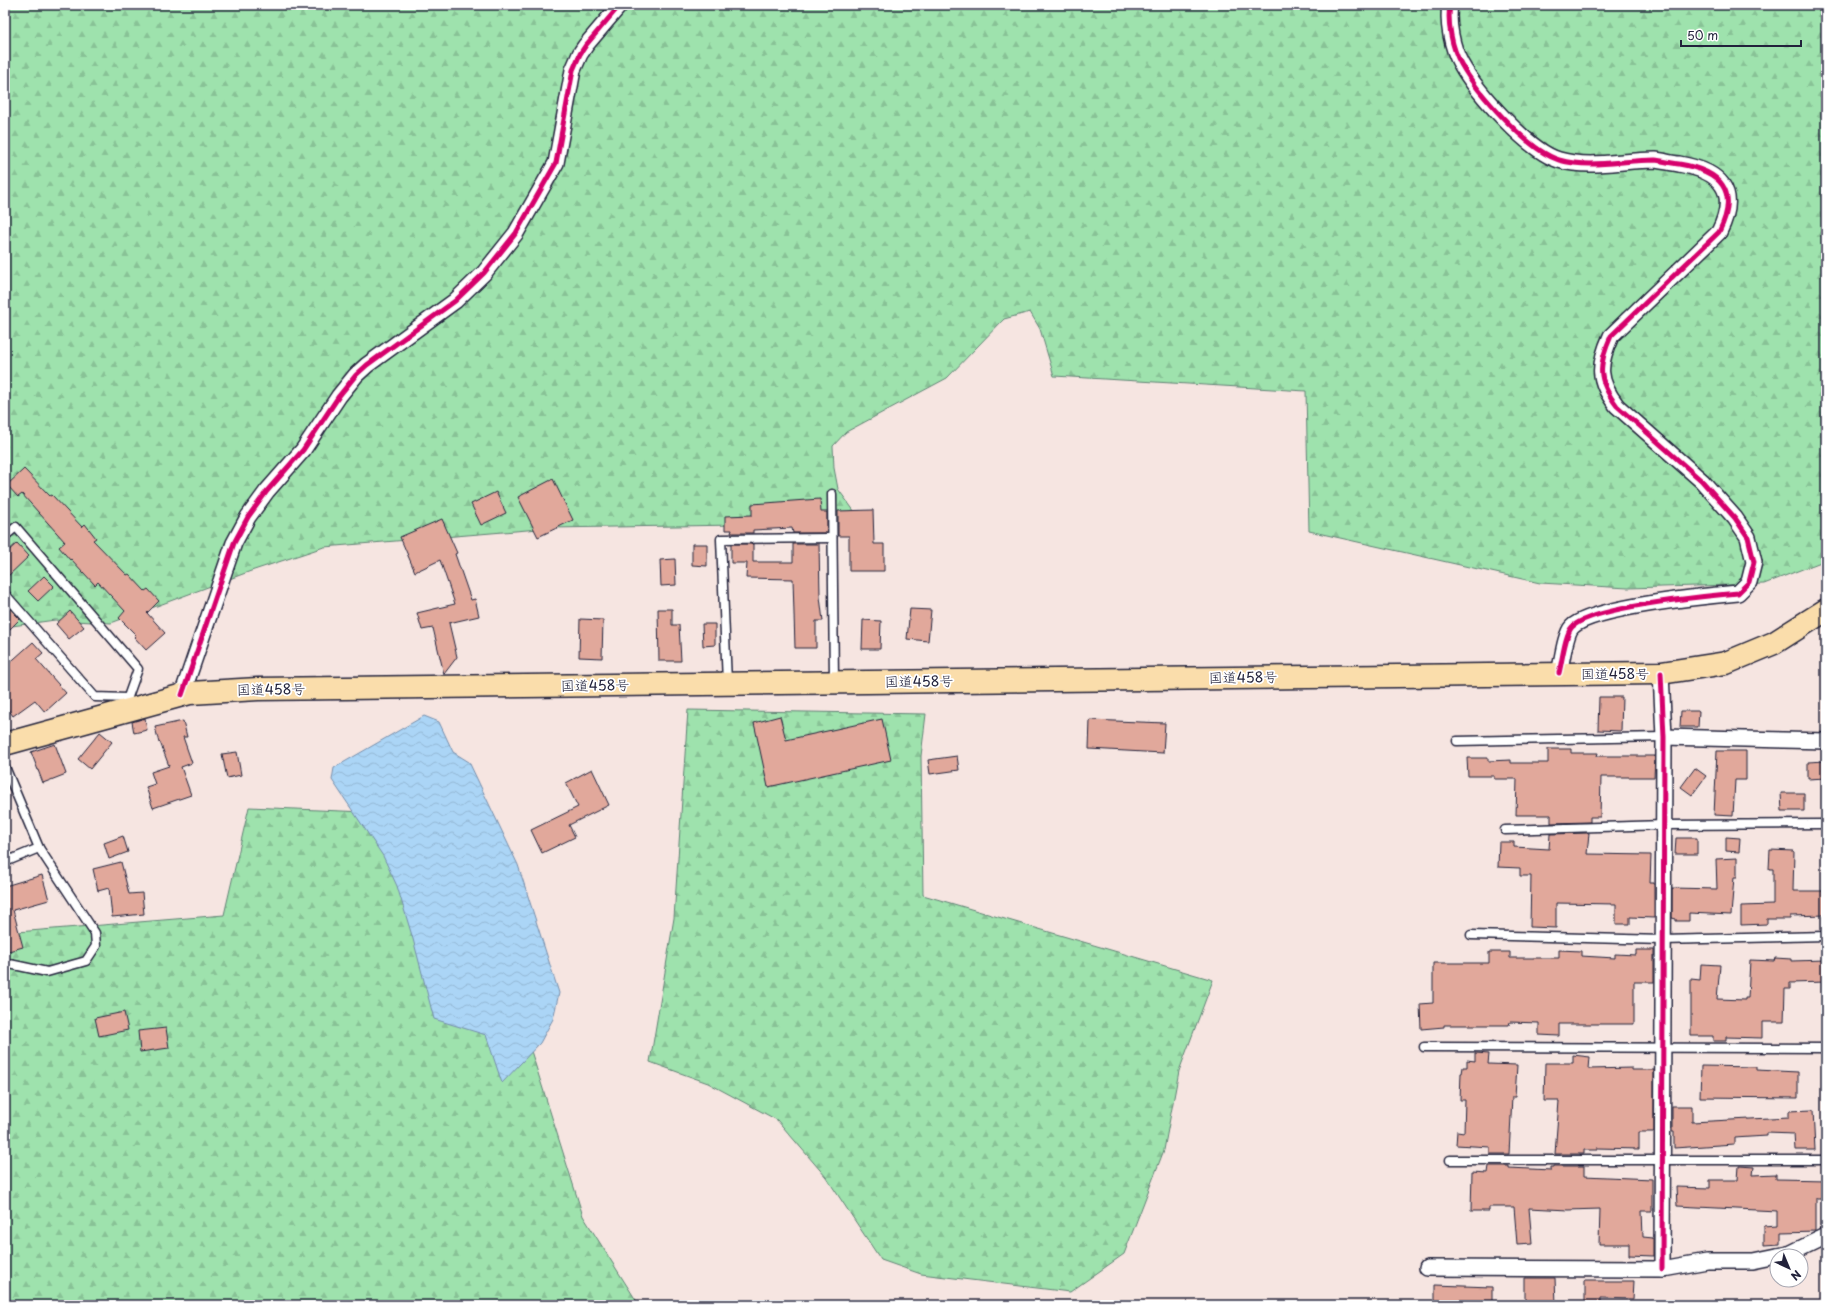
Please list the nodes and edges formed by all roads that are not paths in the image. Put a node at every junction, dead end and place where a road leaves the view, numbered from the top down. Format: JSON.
{"nodes":[{"id":1,"x":620,"y":5,"type":"edge"},
{"id":2,"x":1450,"y":5,"type":"edge"},
{"id":3,"x":832,"y":494,"type":"dead end"},
{"id":4,"x":5,"y":536,"type":"edge"},
{"id":5,"x":832,"y":538,"type":"junction"},
{"id":6,"x":5,"y":594,"type":"edge"},
{"id":7,"x":1826,"y":610,"type":"edge"},
{"id":8,"x":1559,"y":673,"type":"junction"},
{"id":9,"x":1661,"y":673,"type":"junction"},
{"id":10,"x":834,"y":682,"type":"junction"},
{"id":11,"x":727,"y":683,"type":"junction"},
{"id":12,"x":182,"y":695,"type":"junction"},
{"id":13,"x":125,"y":705,"type":"junction"},
{"id":14,"x":1664,"y":737,"type":"junction"},
{"id":15,"x":1458,"y":741,"type":"dead end"},
{"id":16,"x":1826,"y":741,"type":"edge"},
{"id":17,"x":5,"y":744,"type":"edge"},
{"id":18,"x":5,"y":767,"type":"edge"},
{"id":19,"x":1826,"y":824,"type":"edge"},
{"id":20,"x":1664,"y":825,"type":"junction"},
{"id":21,"x":1505,"y":830,"type":"dead end"},
{"id":22,"x":39,"y":848,"type":"junction"},
{"id":23,"x":5,"y":862,"type":"edge"},
{"id":24,"x":1471,"y":935,"type":"dead end"},
{"id":25,"x":1826,"y":936,"type":"edge"},
{"id":26,"x":1663,"y":940,"type":"junction"},
{"id":27,"x":5,"y":963,"type":"edge"},
{"id":28,"x":1424,"y":1047,"type":"dead end"},
{"id":29,"x":1662,"y":1048,"type":"junction"},
{"id":30,"x":1826,"y":1048,"type":"edge"},
{"id":31,"x":1662,"y":1159,"type":"junction"},
{"id":32,"x":1450,"y":1160,"type":"dead end"},
{"id":33,"x":1826,"y":1160,"type":"edge"},
{"id":34,"x":1826,"y":1236,"type":"edge"},
{"id":35,"x":1801,"y":1248,"type":"edge"},
{"id":36,"x":1769,"y":1258,"type":"edge"},
{"id":37,"x":1427,"y":1268,"type":"dead end"},
{"id":38,"x":1662,"y":1269,"type":"junction"}],
"edges":[{"from":1,"to":12,"type":"street"},
{"from":2,"to":8,"type":"street"},
{"from":3,"to":5,"type":"lane"},
{"from":4,"to":13,"type":"lane"},
{"from":5,"to":10,"type":"lane"},
{"from":5,"to":11,"type":"lane"},
{"from":6,"to":13,"type":"lane"},
{"from":7,"to":9,"type":"highway","name":"国道458号"},
{"from":8,"to":9,"type":"highway","name":"国道458号"},
{"from":8,"to":10,"type":"highway","name":"国道458号"},
{"from":9,"to":14,"type":"street"},
{"from":10,"to":11,"type":"highway","name":"国道458号"},
{"from":11,"to":12,"type":"highway","name":"国道458号"},
{"from":12,"to":13,"type":"highway","name":"国道458号"},
{"from":13,"to":17,"type":"highway","name":"国道458号"},
{"from":14,"to":15,"type":"lane"},
{"from":14,"to":16,"type":"street"},
{"from":14,"to":20,"type":"street"},
{"from":18,"to":22,"type":"lane"},
{"from":19,"to":20,"type":"lane"},
{"from":20,"to":21,"type":"lane"},
{"from":20,"to":26,"type":"street"},
{"from":22,"to":23,"type":"lane"},
{"from":22,"to":27,"type":"lane"},
{"from":24,"to":26,"type":"lane"},
{"from":25,"to":26,"type":"lane"},
{"from":26,"to":29,"type":"street"},
{"from":28,"to":29,"type":"lane"},
{"from":29,"to":30,"type":"lane"},
{"from":29,"to":31,"type":"street"},
{"from":31,"to":32,"type":"lane"},
{"from":31,"to":33,"type":"lane"},
{"from":31,"to":38,"type":"street"},
{"from":34,"to":35,"type":"street"},
{"from":36,"to":38,"type":"street"},
{"from":37,"to":38,"type":"street"}]}
